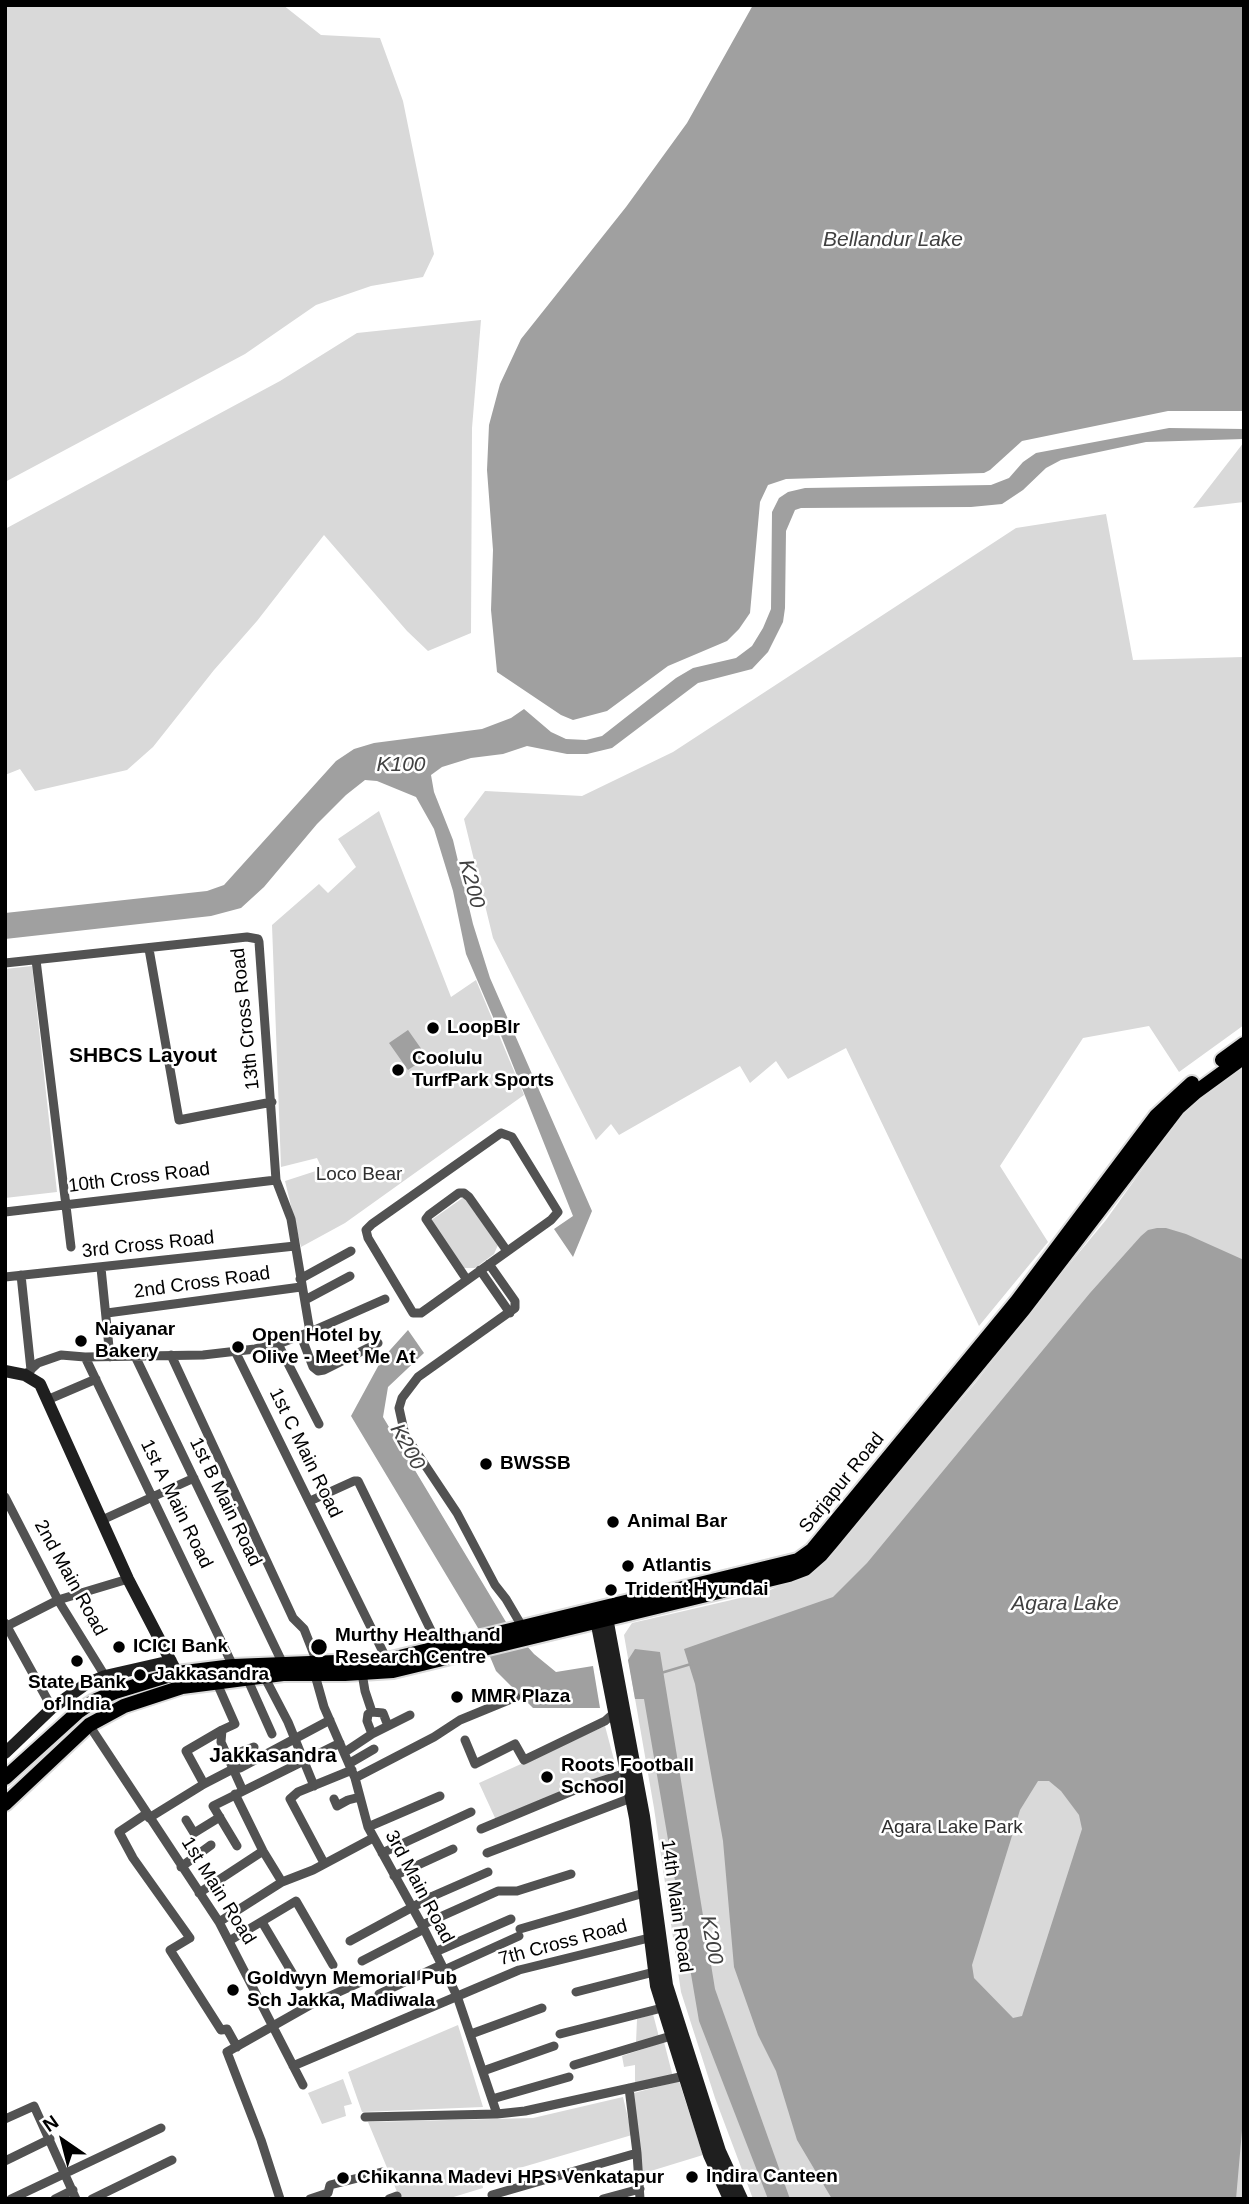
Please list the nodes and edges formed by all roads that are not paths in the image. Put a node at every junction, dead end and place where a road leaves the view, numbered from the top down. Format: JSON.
{"nodes":[{"id":1,"x":149,"y":949,"type":"junction"},
{"id":2,"x":36,"y":960,"type":"junction"},
{"id":3,"x":5,"y":963,"type":"edge"},
{"id":4,"x":1244,"y":1044,"type":"edge"},
{"id":5,"x":1244,"y":1057,"type":"edge"},
{"id":6,"x":272,"y":1102,"type":"junction"},
{"id":7,"x":276,"y":1180,"type":"junction"},
{"id":8,"x":65,"y":1205,"type":"junction"},
{"id":9,"x":5,"y":1212,"type":"edge"},
{"id":10,"x":295,"y":1246,"type":"junction"},
{"id":11,"x":71,"y":1247,"type":"dead end"},
{"id":12,"x":351,"y":1251,"type":"dead end"},
{"id":13,"x":507,"y":1251,"type":"junction"},
{"id":14,"x":489,"y":1264,"type":"junction"},
{"id":15,"x":101,"y":1268,"type":"junction"},
{"id":16,"x":480,"y":1270,"type":"junction"},
{"id":17,"x":21,"y":1275,"type":"junction"},
{"id":18,"x":350,"y":1276,"type":"dead end"},
{"id":19,"x":5,"y":1277,"type":"edge"},
{"id":20,"x":467,"y":1280,"type":"junction"},
{"id":21,"x":301,"y":1283,"type":"junction"},
{"id":22,"x":385,"y":1299,"type":"dead end"},
{"id":23,"x":305,"y":1300,"type":"junction"},
{"id":24,"x":509,"y":1312,"type":"junction"},
{"id":25,"x":107,"y":1313,"type":"junction"},
{"id":26,"x":306,"y":1334,"type":"junction"},
{"id":27,"x":378,"y":1343,"type":"dead end"},
{"id":28,"x":278,"y":1344,"type":"junction"},
{"id":29,"x":988,"y":1345,"type":"junction"},
{"id":30,"x":236,"y":1353,"type":"junction"},
{"id":31,"x":171,"y":1355,"type":"junction"},
{"id":32,"x":135,"y":1356,"type":"junction"},
{"id":33,"x":85,"y":1357,"type":"junction"},
{"id":34,"x":110,"y":1357,"type":"junction"},
{"id":35,"x":5,"y":1371,"type":"edge"},
{"id":36,"x":28,"y":1372,"type":"junction"},
{"id":37,"x":96,"y":1378,"type":"junction"},
{"id":38,"x":47,"y":1400,"type":"junction"},
{"id":39,"x":319,"y":1424,"type":"dead end"},
{"id":40,"x":194,"y":1478,"type":"junction"},
{"id":41,"x":5,"y":1497,"type":"edge"},
{"id":42,"x":153,"y":1497,"type":"junction"},
{"id":43,"x":310,"y":1501,"type":"junction"},
{"id":44,"x":102,"y":1520,"type":"junction"},
{"id":45,"x":128,"y":1578,"type":"junction"},
{"id":46,"x":58,"y":1600,"type":"junction"},
{"id":47,"x":601,"y":1615,"type":"junction"},
{"id":48,"x":6,"y":1625,"type":"edge"},
{"id":49,"x":522,"y":1632,"type":"junction"},
{"id":50,"x":480,"y":1644,"type":"junction"},
{"id":51,"x":439,"y":1649,"type":"junction"},
{"id":52,"x":387,"y":1660,"type":"junction"},
{"id":53,"x":284,"y":1664,"type":"junction"},
{"id":54,"x":233,"y":1667,"type":"junction"},
{"id":55,"x":316,"y":1669,"type":"junction"},
{"id":56,"x":362,"y":1673,"type":"junction"},
{"id":57,"x":177,"y":1674,"type":"junction"},
{"id":58,"x":106,"y":1676,"type":"junction"},
{"id":59,"x":264,"y":1676,"type":"junction"},
{"id":60,"x":247,"y":1678,"type":"junction"},
{"id":61,"x":216,"y":1681,"type":"junction"},
{"id":62,"x":516,"y":1697,"type":"dead end"},
{"id":63,"x":52,"y":1708,"type":"junction"},
{"id":64,"x":617,"y":1708,"type":"junction"},
{"id":65,"x":372,"y":1712,"type":"junction"},
{"id":66,"x":410,"y":1715,"type":"dead end"},
{"id":67,"x":330,"y":1720,"type":"junction"},
{"id":68,"x":89,"y":1725,"type":"junction"},
{"id":69,"x":388,"y":1726,"type":"junction"},
{"id":70,"x":222,"y":1730,"type":"junction"},
{"id":71,"x":272,"y":1734,"type":"dead end"},
{"id":72,"x":372,"y":1734,"type":"junction"},
{"id":73,"x":295,"y":1739,"type":"junction"},
{"id":74,"x":465,"y":1740,"type":"dead end"},
{"id":75,"x":43,"y":1743,"type":"junction"},
{"id":76,"x":254,"y":1747,"type":"dead end"},
{"id":77,"x":342,"y":1747,"type":"junction"},
{"id":78,"x":374,"y":1749,"type":"dead end"},
{"id":79,"x":5,"y":1753,"type":"edge"},
{"id":80,"x":55,"y":1757,"type":"junction"},
{"id":81,"x":227,"y":1757,"type":"junction"},
{"id":82,"x":303,"y":1760,"type":"junction"},
{"id":83,"x":233,"y":1769,"type":"junction"},
{"id":84,"x":352,"y":1770,"type":"junction"},
{"id":85,"x":626,"y":1773,"type":"junction"},
{"id":86,"x":5,"y":1778,"type":"edge"},
{"id":87,"x":204,"y":1784,"type":"junction"},
{"id":88,"x":314,"y":1786,"type":"junction"},
{"id":89,"x":239,"y":1792,"type":"junction"},
{"id":90,"x":440,"y":1796,"type":"dead end"},
{"id":91,"x":360,"y":1797,"type":"junction"},
{"id":92,"x":631,"y":1798,"type":"junction"},
{"id":93,"x":334,"y":1799,"type":"dead end"},
{"id":94,"x":5,"y":1804,"type":"edge"},
{"id":95,"x":471,"y":1812,"type":"dead end"},
{"id":96,"x":147,"y":1816,"type":"junction"},
{"id":97,"x":220,"y":1817,"type":"junction"},
{"id":98,"x":186,"y":1820,"type":"dead end"},
{"id":99,"x":368,"y":1827,"type":"junction"},
{"id":100,"x":481,"y":1829,"type":"dead end"},
{"id":101,"x":373,"y":1838,"type":"junction"},
{"id":102,"x":211,"y":1845,"type":"dead end"},
{"id":103,"x":237,"y":1846,"type":"dead end"},
{"id":104,"x":453,"y":1849,"type":"dead end"},
{"id":105,"x":263,"y":1851,"type":"junction"},
{"id":106,"x":382,"y":1853,"type":"junction"},
{"id":107,"x":488,"y":1853,"type":"dead end"},
{"id":108,"x":324,"y":1863,"type":"junction"},
{"id":109,"x":181,"y":1867,"type":"junction"},
{"id":110,"x":488,"y":1872,"type":"dead end"},
{"id":111,"x":571,"y":1874,"type":"dead end"},
{"id":112,"x":394,"y":1876,"type":"junction"},
{"id":113,"x":282,"y":1882,"type":"junction"},
{"id":114,"x":199,"y":1893,"type":"junction"},
{"id":115,"x":644,"y":1893,"type":"junction"},
{"id":116,"x":413,"y":1908,"type":"junction"},
{"id":117,"x":510,"y":1919,"type":"dead end"},
{"id":118,"x":219,"y":1922,"type":"junction"},
{"id":119,"x":262,"y":1922,"type":"junction"},
{"id":120,"x":423,"y":1927,"type":"junction"},
{"id":121,"x":649,"y":1938,"type":"junction"},
{"id":122,"x":229,"y":1941,"type":"junction"},
{"id":123,"x":350,"y":1941,"type":"dead end"},
{"id":124,"x":435,"y":1952,"type":"junction"},
{"id":125,"x":362,"y":1961,"type":"dead end"},
{"id":126,"x":333,"y":1965,"type":"dead end"},
{"id":127,"x":442,"y":1968,"type":"junction"},
{"id":128,"x":654,"y":1972,"type":"junction"},
{"id":129,"x":361,"y":1982,"type":"dead end"},
{"id":130,"x":300,"y":1986,"type":"dead end"},
{"id":131,"x":576,"y":1992,"type":"dead end"},
{"id":132,"x":379,"y":1994,"type":"dead end"},
{"id":133,"x":457,"y":1996,"type":"junction"},
{"id":134,"x":662,"y":2007,"type":"junction"},
{"id":135,"x":542,"y":2008,"type":"dead end"},
{"id":136,"x":272,"y":2026,"type":"junction"},
{"id":137,"x":471,"y":2034,"type":"junction"},
{"id":138,"x":560,"y":2034,"type":"dead end"},
{"id":139,"x":671,"y":2036,"type":"junction"},
{"id":140,"x":554,"y":2046,"type":"dead end"},
{"id":141,"x":237,"y":2047,"type":"junction"},
{"id":142,"x":574,"y":2064,"type":"dead end"},
{"id":143,"x":293,"y":2066,"type":"junction"},
{"id":144,"x":483,"y":2071,"type":"junction"},
{"id":145,"x":689,"y":2075,"type":"junction"},
{"id":146,"x":569,"y":2077,"type":"dead end"},
{"id":147,"x":303,"y":2085,"type":"dead end"},
{"id":148,"x":629,"y":2088,"type":"junction"},
{"id":149,"x":492,"y":2099,"type":"junction"},
{"id":150,"x":496,"y":2114,"type":"junction"},
{"id":151,"x":365,"y":2117,"type":"dead end"},
{"id":152,"x":5,"y":2119,"type":"edge"},
{"id":153,"x":161,"y":2128,"type":"dead end"},
{"id":154,"x":50,"y":2139,"type":"junction"},
{"id":155,"x":637,"y":2153,"type":"junction"},
{"id":156,"x":172,"y":2160,"type":"dead end"},
{"id":157,"x":5,"y":2161,"type":"edge"},
{"id":158,"x":65,"y":2172,"type":"junction"},
{"id":159,"x":382,"y":2172,"type":"dead end"},
{"id":160,"x":74,"y":2194,"type":"edge"},
{"id":161,"x":640,"y":2194,"type":"edge"},
{"id":162,"x":492,"y":2195,"type":"dead end"},
{"id":163,"x":328,"y":2196,"type":"edge"},
{"id":164,"x":11,"y":2199,"type":"edge"},
{"id":165,"x":55,"y":2199,"type":"edge"},
{"id":166,"x":92,"y":2199,"type":"edge"},
{"id":167,"x":280,"y":2199,"type":"edge"},
{"id":168,"x":310,"y":2199,"type":"edge"},
{"id":169,"x":603,"y":2199,"type":"edge"},
{"id":170,"x":729,"y":2199,"type":"edge"},
{"id":171,"x":742,"y":2199,"type":"edge"}],
"edges":[{"from":1,"to":2,"type":"street","name":"13th Cross Road"},
{"from":1,"to":6,"type":"street"},
{"from":1,"to":6,"type":"street","name":"13th Cross Road"},
{"from":2,"to":3,"type":"street","name":"13th Cross Road"},
{"from":2,"to":8,"type":"street"},
{"from":4,"to":29,"type":"main road","name":"Sarjapur Road"},
{"from":5,"to":29,"type":"main road","name":"Sarjapur Road"},
{"from":6,"to":7,"type":"street","name":"13th Cross Road"},
{"from":7,"to":8,"type":"street","name":"10th Cross Road"},
{"from":7,"to":10,"type":"street","name":"13th Cross Road"},
{"from":8,"to":9,"type":"street","name":"10th Cross Road"},
{"from":8,"to":11,"type":"street"},
{"from":10,"to":15,"type":"street","name":"3rd Cross Road"},
{"from":10,"to":21,"type":"street","name":"13th Cross Road"},
{"from":12,"to":21,"type":"street"},
{"from":13,"to":14,"type":"street"},
{"from":13,"to":20,"type":"street"},
{"from":13,"to":20,"type":"street"},
{"from":14,"to":16,"type":"street"},
{"from":14,"to":24,"type":"street"},
{"from":15,"to":17,"type":"street","name":"3rd Cross Road"},
{"from":15,"to":25,"type":"street"},
{"from":16,"to":20,"type":"street"},
{"from":16,"to":24,"type":"street"},
{"from":17,"to":19,"type":"street","name":"3rd Cross Road"},
{"from":17,"to":36,"type":"street"},
{"from":18,"to":23,"type":"street"},
{"from":21,"to":23,"type":"street","name":"13th Cross Road"},
{"from":21,"to":25,"type":"street","name":"2nd Cross Road"},
{"from":22,"to":26,"type":"street"},
{"from":23,"to":26,"type":"street","name":"13th Cross Road"},
{"from":24,"to":49,"type":"street"},
{"from":25,"to":34,"type":"street"},
{"from":26,"to":27,"type":"street","name":"13th Cross Road"},
{"from":26,"to":28,"type":"street"},
{"from":28,"to":30,"type":"street"},
{"from":28,"to":39,"type":"street"},
{"from":29,"to":47,"type":"main road","name":"Sarjapur Road"},
{"from":30,"to":31,"type":"street"},
{"from":30,"to":43,"type":"street","name":"1st C Main Road"},
{"from":31,"to":32,"type":"street"},
{"from":31,"to":55,"type":"street","name":"3rd Main Road"},
{"from":32,"to":34,"type":"street"},
{"from":32,"to":40,"type":"street","name":"1st B Main Road"},
{"from":33,"to":34,"type":"street"},
{"from":33,"to":36,"type":"street"},
{"from":33,"to":37,"type":"street","name":"1st A Main Road"},
{"from":35,"to":36,"type":"main road"},
{"from":36,"to":38,"type":"main road"},
{"from":37,"to":38,"type":"street"},
{"from":37,"to":42,"type":"street","name":"1st A Main Road"},
{"from":38,"to":44,"type":"main road"},
{"from":40,"to":42,"type":"street"},
{"from":40,"to":53,"type":"street","name":"1st B Main Road"},
{"from":41,"to":46,"type":"street","name":"2nd Main Road"},
{"from":42,"to":44,"type":"street"},
{"from":42,"to":54,"type":"street","name":"1st A Main Road"},
{"from":43,"to":51,"type":"street"},
{"from":43,"to":52,"type":"street","name":"1st C Main Road"},
{"from":44,"to":45,"type":"main road"},
{"from":45,"to":46,"type":"street"},
{"from":45,"to":57,"type":"main road"},
{"from":46,"to":48,"type":"street"},
{"from":46,"to":58,"type":"street","name":"2nd Main Road"},
{"from":47,"to":49,"type":"main road","name":"Sarjapur Road"},
{"from":47,"to":64,"type":"main road","name":"14th Main Road"},
{"from":48,"to":63,"type":"street"},
{"from":49,"to":50,"type":"main road","name":"Sarjapur Road"},
{"from":50,"to":51,"type":"main road","name":"Sarjapur Road"},
{"from":50,"to":56,"type":"main road","name":"Sarjapur Road"},
{"from":51,"to":52,"type":"main road","name":"Sarjapur Road"},
{"from":52,"to":55,"type":"main road","name":"Sarjapur Road"},
{"from":53,"to":54,"type":"main road","name":"Sarjapur Road"},
{"from":53,"to":55,"type":"main road","name":"Sarjapur Road"},
{"from":54,"to":57,"type":"main road","name":"Sarjapur Road"},
{"from":55,"to":56,"type":"main road","name":"Sarjapur Road"},
{"from":55,"to":59,"type":"main road","name":"Sarjapur Road"},
{"from":55,"to":67,"type":"street","name":"3rd Main Road"},
{"from":56,"to":65,"type":"street"},
{"from":57,"to":58,"type":"main road"},
{"from":57,"to":61,"type":"main road","name":"Sarjapur Road"},
{"from":57,"to":68,"type":"main road"},
{"from":57,"to":75,"type":"main road"},
{"from":58,"to":63,"type":"main road"},
{"from":59,"to":60,"type":"main road","name":"Sarjapur Road"},
{"from":59,"to":73,"type":"street"},
{"from":60,"to":61,"type":"main road","name":"Sarjapur Road"},
{"from":60,"to":71,"type":"street"},
{"from":61,"to":70,"type":"street"},
{"from":62,"to":84,"type":"street"},
{"from":63,"to":79,"type":"main road"},
{"from":64,"to":74,"type":"street"},
{"from":64,"to":85,"type":"main road","name":"14th Main Road"},
{"from":64,"to":145,"type":"main road","name":"14th Main Road"},
{"from":65,"to":69,"type":"street"},
{"from":65,"to":72,"type":"street"},
{"from":66,"to":69,"type":"street"},
{"from":67,"to":73,"type":"street"},
{"from":67,"to":77,"type":"street","name":"3rd Main Road"},
{"from":68,"to":80,"type":"main road"},
{"from":68,"to":96,"type":"street","name":"1st Main Road"},
{"from":69,"to":72,"type":"street"},
{"from":70,"to":81,"type":"street"},
{"from":70,"to":87,"type":"street"},
{"from":72,"to":77,"type":"street"},
{"from":73,"to":82,"type":"street"},
{"from":73,"to":83,"type":"street"},
{"from":75,"to":80,"type":"main road"},
{"from":75,"to":86,"type":"main road"},
{"from":76,"to":81,"type":"street"},
{"from":77,"to":82,"type":"street"},
{"from":77,"to":84,"type":"street","name":"3rd Main Road"},
{"from":78,"to":84,"type":"street"},
{"from":80,"to":94,"type":"main road"},
{"from":81,"to":83,"type":"street"},
{"from":82,"to":88,"type":"street"},
{"from":82,"to":89,"type":"street"},
{"from":83,"to":87,"type":"street"},
{"from":83,"to":89,"type":"street"},
{"from":84,"to":88,"type":"street"},
{"from":84,"to":91,"type":"street","name":"3rd Main Road"},
{"from":85,"to":92,"type":"main road","name":"14th Main Road"},
{"from":85,"to":100,"type":"street"},
{"from":87,"to":96,"type":"street"},
{"from":88,"to":108,"type":"street"},
{"from":89,"to":97,"type":"street"},
{"from":89,"to":105,"type":"street"},
{"from":90,"to":99,"type":"street"},
{"from":91,"to":93,"type":"street"},
{"from":91,"to":99,"type":"street","name":"3rd Main Road"},
{"from":92,"to":107,"type":"street"},
{"from":92,"to":115,"type":"main road","name":"14th Main Road"},
{"from":95,"to":106,"type":"street"},
{"from":96,"to":109,"type":"street","name":"1st Main Road"},
{"from":96,"to":141,"type":"street"},
{"from":97,"to":98,"type":"street"},
{"from":97,"to":103,"type":"street"},
{"from":99,"to":101,"type":"street","name":"3rd Main Road"},
{"from":101,"to":106,"type":"street","name":"3rd Main Road"},
{"from":101,"to":108,"type":"street"},
{"from":102,"to":109,"type":"street"},
{"from":104,"to":112,"type":"street"},
{"from":105,"to":113,"type":"street"},
{"from":105,"to":114,"type":"street"},
{"from":106,"to":112,"type":"street","name":"3rd Main Road"},
{"from":108,"to":113,"type":"street"},
{"from":109,"to":114,"type":"street","name":"1st Main Road"},
{"from":110,"to":116,"type":"street"},
{"from":111,"to":120,"type":"street"},
{"from":112,"to":116,"type":"street","name":"3rd Main Road"},
{"from":113,"to":118,"type":"street"},
{"from":114,"to":118,"type":"street","name":"1st Main Road"},
{"from":115,"to":121,"type":"main road","name":"14th Main Road"},
{"from":115,"to":127,"type":"street"},
{"from":116,"to":120,"type":"street","name":"3rd Main Road"},
{"from":116,"to":123,"type":"street"},
{"from":117,"to":124,"type":"street"},
{"from":118,"to":122,"type":"street","name":"1st Main Road"},
{"from":119,"to":122,"type":"street"},
{"from":119,"to":126,"type":"street"},
{"from":119,"to":130,"type":"street"},
{"from":120,"to":124,"type":"street","name":"3rd Main Road"},
{"from":120,"to":125,"type":"street"},
{"from":121,"to":128,"type":"main road","name":"14th Main Road"},
{"from":121,"to":133,"type":"street","name":"7th Cross Road"},
{"from":122,"to":136,"type":"street","name":"1st Main Road"},
{"from":124,"to":127,"type":"street","name":"3rd Main Road"},
{"from":127,"to":132,"type":"street"},
{"from":127,"to":133,"type":"street","name":"3rd Main Road"},
{"from":128,"to":131,"type":"street"},
{"from":128,"to":134,"type":"main road","name":"14th Main Road"},
{"from":129,"to":136,"type":"street"},
{"from":133,"to":137,"type":"street","name":"3rd Main Road"},
{"from":133,"to":143,"type":"street","name":"7th Cross Road"},
{"from":134,"to":138,"type":"street"},
{"from":134,"to":139,"type":"main road","name":"14th Main Road"},
{"from":135,"to":137,"type":"street"},
{"from":136,"to":141,"type":"street"},
{"from":136,"to":143,"type":"street","name":"1st Main Road"},
{"from":137,"to":144,"type":"street","name":"3rd Main Road"},
{"from":139,"to":142,"type":"street"},
{"from":139,"to":145,"type":"main road","name":"14th Main Road"},
{"from":140,"to":144,"type":"street"},
{"from":141,"to":167,"type":"street"},
{"from":143,"to":147,"type":"street","name":"1st Main Road"},
{"from":144,"to":149,"type":"street","name":"3rd Main Road"},
{"from":145,"to":148,"type":"street"},
{"from":145,"to":170,"type":"main road","name":"14th Main Road"},
{"from":145,"to":171,"type":"main road","name":"14th Main Road"},
{"from":146,"to":149,"type":"street"},
{"from":148,"to":150,"type":"street"},
{"from":148,"to":155,"type":"street"},
{"from":149,"to":150,"type":"street","name":"3rd Main Road"},
{"from":150,"to":151,"type":"street"},
{"from":152,"to":154,"type":"street"},
{"from":153,"to":158,"type":"street"},
{"from":154,"to":157,"type":"street"},
{"from":154,"to":158,"type":"street"},
{"from":155,"to":161,"type":"street"},
{"from":155,"to":162,"type":"street"},
{"from":156,"to":166,"type":"street"},
{"from":158,"to":160,"type":"street"},
{"from":158,"to":164,"type":"street"},
{"from":159,"to":163,"type":"street"},
{"from":160,"to":165,"type":"street"},
{"from":161,"to":169,"type":"street"},
{"from":163,"to":168,"type":"street"}]}
